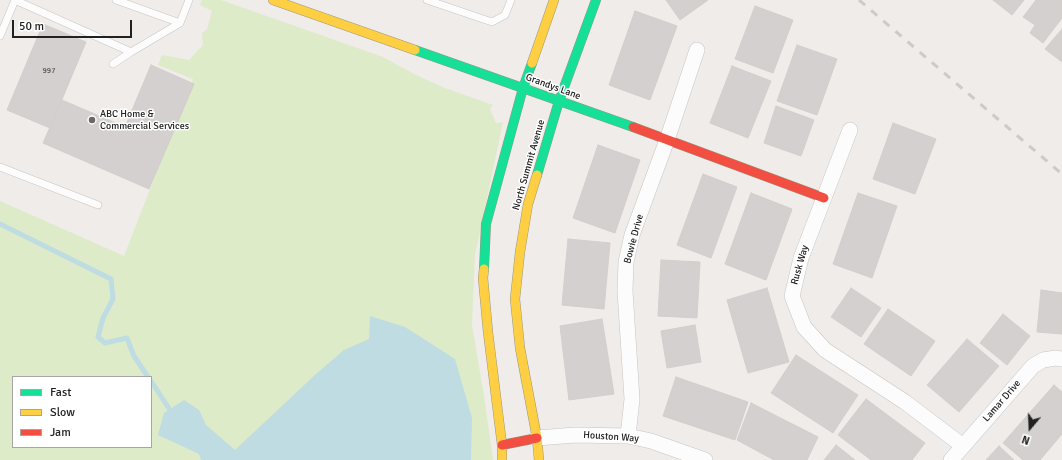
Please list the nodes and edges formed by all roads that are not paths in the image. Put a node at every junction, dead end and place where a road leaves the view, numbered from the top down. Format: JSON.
{"nodes":[{"id":1,"x":15,"y":0,"type":"edge"},
{"id":2,"x":116,"y":0,"type":"edge"},
{"id":3,"x":189,"y":0,"type":"edge"},
{"id":4,"x":273,"y":0,"type":"edge"},
{"id":5,"x":427,"y":0,"type":"edge"},
{"id":6,"x":511,"y":0,"type":"edge"},
{"id":7,"x":554,"y":0,"type":"edge"},
{"id":8,"x":596,"y":0,"type":"edge"},
{"id":9,"x":180,"y":23,"type":"junction"},
{"id":10,"x":0,"y":36,"type":"edge"},
{"id":11,"x":697,"y":50,"type":"dead end"},
{"id":12,"x":131,"y":52,"type":"junction"},
{"id":13,"x":113,"y":64,"type":"dead end"},
{"id":14,"x":523,"y":88,"type":"junction"},
{"id":15,"x":559,"y":101,"type":"junction"},
{"id":16,"x":850,"y":130,"type":"dead end"},
{"id":17,"x":667,"y":140,"type":"junction"},
{"id":18,"x":0,"y":167,"type":"edge"},
{"id":19,"x":824,"y":198,"type":"junction"},
{"id":20,"x":98,"y":205,"type":"dead end"},
{"id":21,"x":1062,"y":359,"type":"edge"},
{"id":22,"x":628,"y":436,"type":"junction"},
{"id":23,"x":537,"y":438,"type":"junction"},
{"id":24,"x":502,"y":445,"type":"junction"},
{"id":25,"x":963,"y":446,"type":"junction"},
{"id":26,"x":502,"y":460,"type":"edge"},
{"id":27,"x":539,"y":460,"type":"edge"},
{"id":28,"x":705,"y":460,"type":"edge"},
{"id":29,"x":951,"y":460,"type":"edge"}],
"edges":[{"from":1,"to":10,"type":"lane"},
{"from":1,"to":12,"type":"lane"},
{"from":2,"to":9,"type":"lane"},
{"from":3,"to":9,"type":"lane"},
{"from":4,"to":14,"type":"main road","name":"Grandys Lane"},
{"from":5,"to":6,"type":"lane"},
{"from":7,"to":14,"type":"main road"},
{"from":8,"to":15,"type":"main road","name":"North Summit Avenue"},
{"from":9,"to":12,"type":"lane"},
{"from":11,"to":17,"type":"street","name":"Bowie Drive"},
{"from":12,"to":13,"type":"lane"},
{"from":14,"to":15,"type":"main road","name":"Grandys Lane"},
{"from":14,"to":24,"type":"main road"},
{"from":15,"to":17,"type":"main road","name":"Grandys Lane"},
{"from":15,"to":23,"type":"main road","name":"North Summit Avenue"},
{"from":16,"to":19,"type":"street","name":"Rusk Way"},
{"from":17,"to":19,"type":"main road","name":"Grandys Lane"},
{"from":17,"to":22,"type":"street","name":"Bowie Drive"},
{"from":18,"to":20,"type":"lane"},
{"from":19,"to":25,"type":"street","name":"Rusk Way"},
{"from":21,"to":25,"type":"street","name":"Lamar Drive"},
{"from":22,"to":23,"type":"street","name":"Houston Way"},
{"from":22,"to":28,"type":"street","name":"Houston Way"},
{"from":23,"to":24,"type":"main road"},
{"from":23,"to":27,"type":"main road","name":"North Summit Avenue"},
{"from":24,"to":26,"type":"main road"},
{"from":25,"to":29,"type":"street","name":"Lamar Drive"}]}
